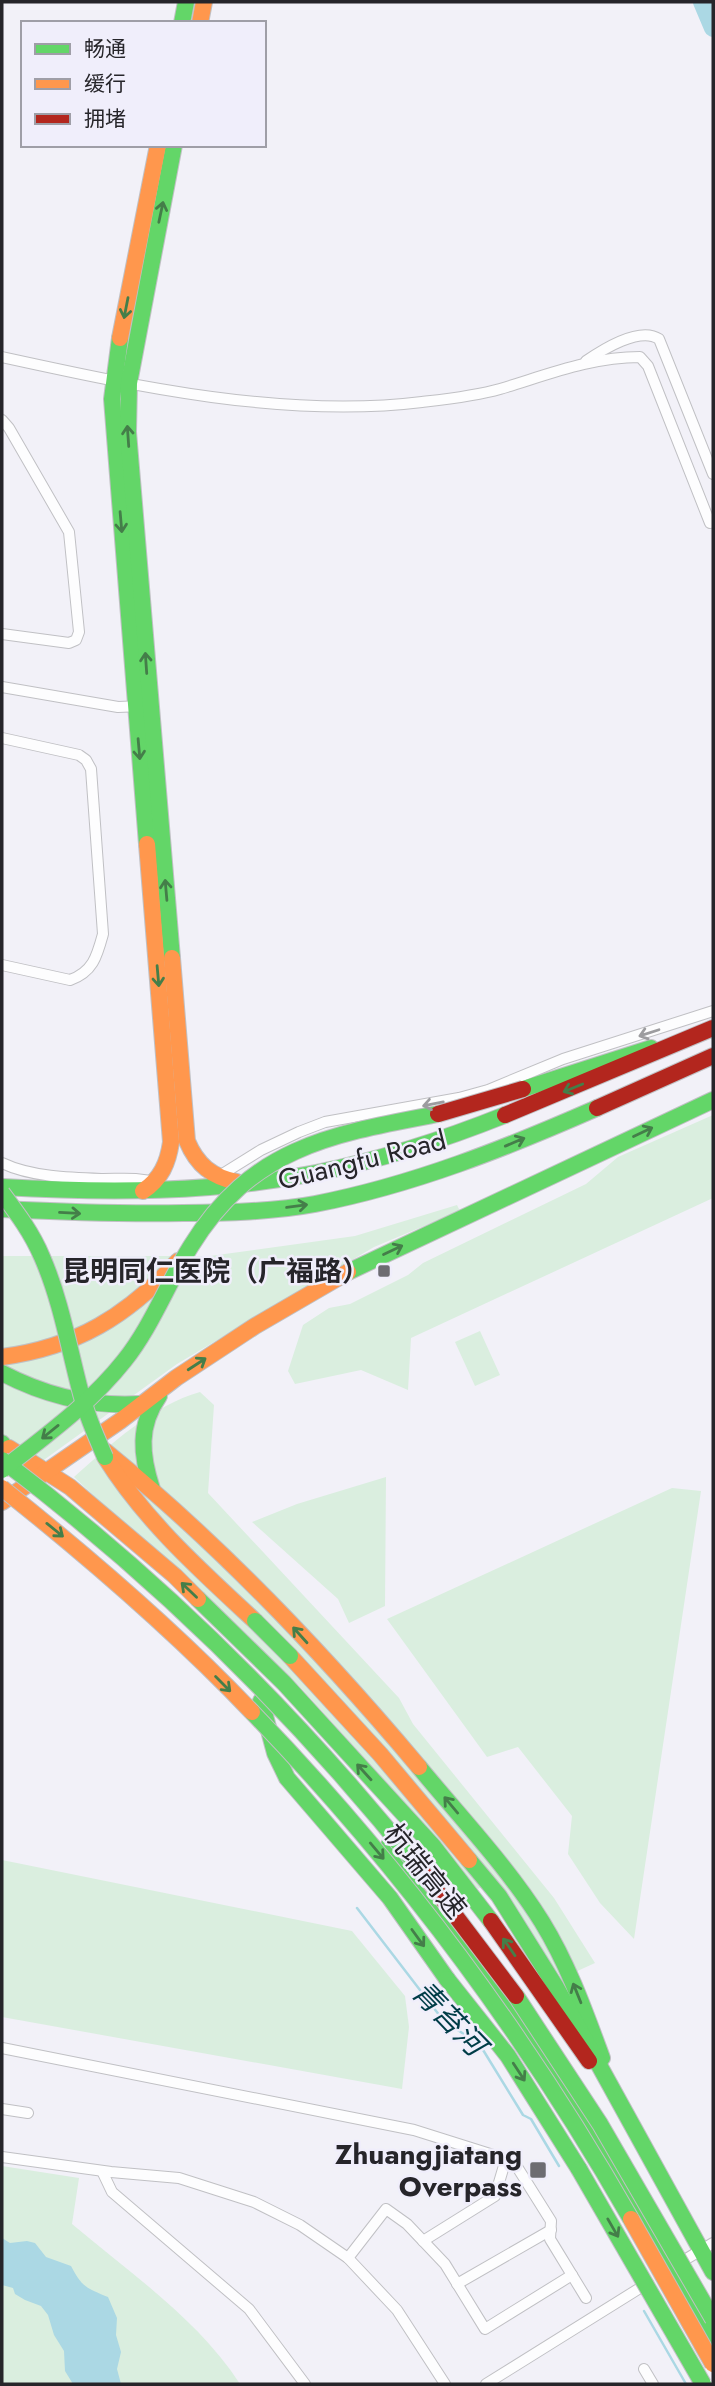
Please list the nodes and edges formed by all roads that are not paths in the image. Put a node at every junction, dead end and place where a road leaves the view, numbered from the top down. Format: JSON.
{"nodes":[{"id":1,"x":186,"y":2,"type":"edge"},
{"id":2,"x":204,"y":2,"type":"edge"},
{"id":3,"x":181,"y":21,"type":"edge"},
{"id":4,"x":200,"y":21,"type":"edge"},
{"id":5,"x":158,"y":147,"type":"edge"},
{"id":6,"x":174,"y":147,"type":"edge"},
{"id":7,"x":2,"y":357,"type":"edge"},
{"id":8,"x":584,"y":363,"type":"junction"},
{"id":9,"x":121,"y":382,"type":"junction"},
{"id":10,"x":2,"y":420,"type":"edge"},
{"id":11,"x":713,"y":474,"type":"edge"},
{"id":12,"x":710,"y":523,"type":"dead end"},
{"id":13,"x":2,"y":634,"type":"edge"},
{"id":14,"x":2,"y":687,"type":"edge"},
{"id":15,"x":142,"y":706,"type":"junction"},
{"id":16,"x":2,"y":738,"type":"edge"},
{"id":17,"x":2,"y":965,"type":"edge"},
{"id":18,"x":169,"y":1010,"type":"junction"},
{"id":19,"x":713,"y":1011,"type":"edge"},
{"id":20,"x":710,"y":1027,"type":"edge"},
{"id":21,"x":713,"y":1056,"type":"edge"},
{"id":22,"x":713,"y":1100,"type":"edge"},
{"id":23,"x":2,"y":1163,"type":"edge"},
{"id":24,"x":218,"y":1178,"type":"junction"},
{"id":25,"x":245,"y":1183,"type":"junction"},
{"id":26,"x":149,"y":1186,"type":"junction"},
{"id":27,"x":2,"y":1187,"type":"edge"},
{"id":28,"x":181,"y":1189,"type":"junction"},
{"id":29,"x":2,"y":1193,"type":"edge"},
{"id":30,"x":2,"y":1209,"type":"edge"},
{"id":31,"x":193,"y":1243,"type":"junction"},
{"id":32,"x":2,"y":1357,"type":"edge"},
{"id":33,"x":2,"y":1373,"type":"edge"},
{"id":34,"x":167,"y":1385,"type":"junction"},
{"id":35,"x":142,"y":1404,"type":"junction"},
{"id":36,"x":91,"y":1441,"type":"junction"},
{"id":37,"x":2,"y":1449,"type":"edge"},
{"id":38,"x":2,"y":1470,"type":"edge"},
{"id":39,"x":46,"y":1472,"type":"junction"},
{"id":40,"x":30,"y":1483,"type":"junction"},
{"id":41,"x":2,"y":1488,"type":"edge"},
{"id":42,"x":152,"y":1489,"type":"junction"},
{"id":43,"x":2,"y":1502,"type":"edge"},
{"id":44,"x":270,"y":1602,"type":"junction"},
{"id":45,"x":284,"y":1683,"type":"junction"},
{"id":46,"x":261,"y":1701,"type":"junction"},
{"id":47,"x":2,"y":2048,"type":"edge"},
{"id":48,"x":618,"y":2103,"type":"junction"},
{"id":49,"x":2,"y":2109,"type":"edge"},
{"id":50,"x":28,"y":2113,"type":"dead end"},
{"id":51,"x":2,"y":2157,"type":"edge"},
{"id":52,"x":506,"y":2159,"type":"junction"},
{"id":53,"x":102,"y":2171,"type":"junction"},
{"id":54,"x":551,"y":2230,"type":"junction"},
{"id":55,"x":423,"y":2241,"type":"junction"},
{"id":56,"x":707,"y":2247,"type":"edge"},
{"id":57,"x":348,"y":2258,"type":"junction"},
{"id":58,"x":672,"y":2268,"type":"junction"},
{"id":59,"x":713,"y":2272,"type":"edge"},
{"id":60,"x":572,"y":2275,"type":"junction"},
{"id":61,"x":457,"y":2284,"type":"junction"},
{"id":62,"x":586,"y":2298,"type":"dead end"},
{"id":63,"x":713,"y":2319,"type":"edge"},
{"id":64,"x":713,"y":2339,"type":"edge"},
{"id":65,"x":713,"y":2364,"type":"edge"},
{"id":66,"x":644,"y":2369,"type":"dead end"},
{"id":67,"x":305,"y":2384,"type":"edge"},
{"id":68,"x":445,"y":2384,"type":"edge"},
{"id":69,"x":486,"y":2384,"type":"edge"},
{"id":70,"x":653,"y":2384,"type":"edge"},
{"id":71,"x":703,"y":2384,"type":"edge"}],
"edges":[{"from":1,"to":3,"type":"main road"},
{"from":2,"to":4,"type":"main road"},
{"from":5,"to":9,"type":"main road","one_way":true},
{"from":9,"to":6,"type":"main road","one_way":true},
{"from":7,"to":9,"type":"street"},
{"from":8,"to":9,"type":"street"},
{"from":8,"to":11,"type":"street"},
{"from":8,"to":12,"type":"street"},
{"from":9,"to":15,"type":"main road"},
{"from":10,"to":13,"type":"street"},
{"from":14,"to":15,"type":"street"},
{"from":15,"to":18,"type":"main road"},
{"from":16,"to":17,"type":"street"},
{"from":18,"to":24,"type":"main road"},
{"from":18,"to":26,"type":"main road"},
{"from":19,"to":24,"type":"street","one_way":true},
{"from":20,"to":25,"type":"main road","name":"Guangfu Road","one_way":true},
{"from":20,"to":31,"type":"main road","bridge":true},
{"from":30,"to":21,"type":"main road","name":"Guangfu Road","one_way":true},
{"from":34,"to":22,"type":"main road","one_way":true},
{"from":23,"to":26,"type":"street"},
{"from":24,"to":25,"type":"main road"},
{"from":24,"to":28,"type":"street"},
{"from":25,"to":28,"type":"main road","name":"Guangfu Road"},
{"from":26,"to":27,"type":"main road","name":"Guangfu Road"},
{"from":26,"to":28,"type":"main road","name":"Guangfu Road"},
{"from":29,"to":48,"type":"main road","bridge":true},
{"from":31,"to":32,"type":"main road","bridge":true},
{"from":31,"to":38,"type":"main road","one_way":true,"bridge":true},
{"from":33,"to":35,"type":"main road"},
{"from":34,"to":35,"type":"main road"},
{"from":34,"to":42,"type":"main road"},
{"from":35,"to":36,"type":"main road"},
{"from":36,"to":39,"type":"main road"},
{"from":36,"to":42,"type":"main road"},
{"from":37,"to":39,"type":"main road"},
{"from":37,"to":40,"type":"main road"},
{"from":37,"to":63,"type":"main road","name":"杭瑞高速","bridge":true},
{"from":39,"to":40,"type":"main road"},
{"from":45,"to":39,"type":"main road","one_way":true},
{"from":40,"to":43,"type":"main road"},
{"from":40,"to":46,"type":"main road"},
{"from":41,"to":65,"type":"main road","name":"杭瑞高速","one_way":true,"bridge":true},
{"from":42,"to":44,"type":"main road"},
{"from":44,"to":45,"type":"main road"},
{"from":48,"to":44,"type":"main road","one_way":true},
{"from":48,"to":45,"type":"main road","one_way":true},
{"from":46,"to":58,"type":"main road"},
{"from":46,"to":71,"type":"main road","one_way":true,"bridge":true},
{"from":47,"to":52,"type":"street"},
{"from":48,"to":56,"type":"main road"},
{"from":49,"to":50,"type":"street"},
{"from":51,"to":53,"type":"street"},
{"from":52,"to":54,"type":"street"},
{"from":52,"to":55,"type":"street"},
{"from":53,"to":57,"type":"street"},
{"from":53,"to":67,"type":"street"},
{"from":54,"to":60,"type":"street"},
{"from":54,"to":61,"type":"street"},
{"from":55,"to":57,"type":"street"},
{"from":55,"to":61,"type":"street"},
{"from":56,"to":58,"type":"street"},
{"from":56,"to":59,"type":"main road"},
{"from":57,"to":68,"type":"street"},
{"from":58,"to":64,"type":"main road"},
{"from":58,"to":69,"type":"street"},
{"from":60,"to":61,"type":"street"},
{"from":60,"to":62,"type":"street"},
{"from":66,"to":70,"type":"street"}]}
